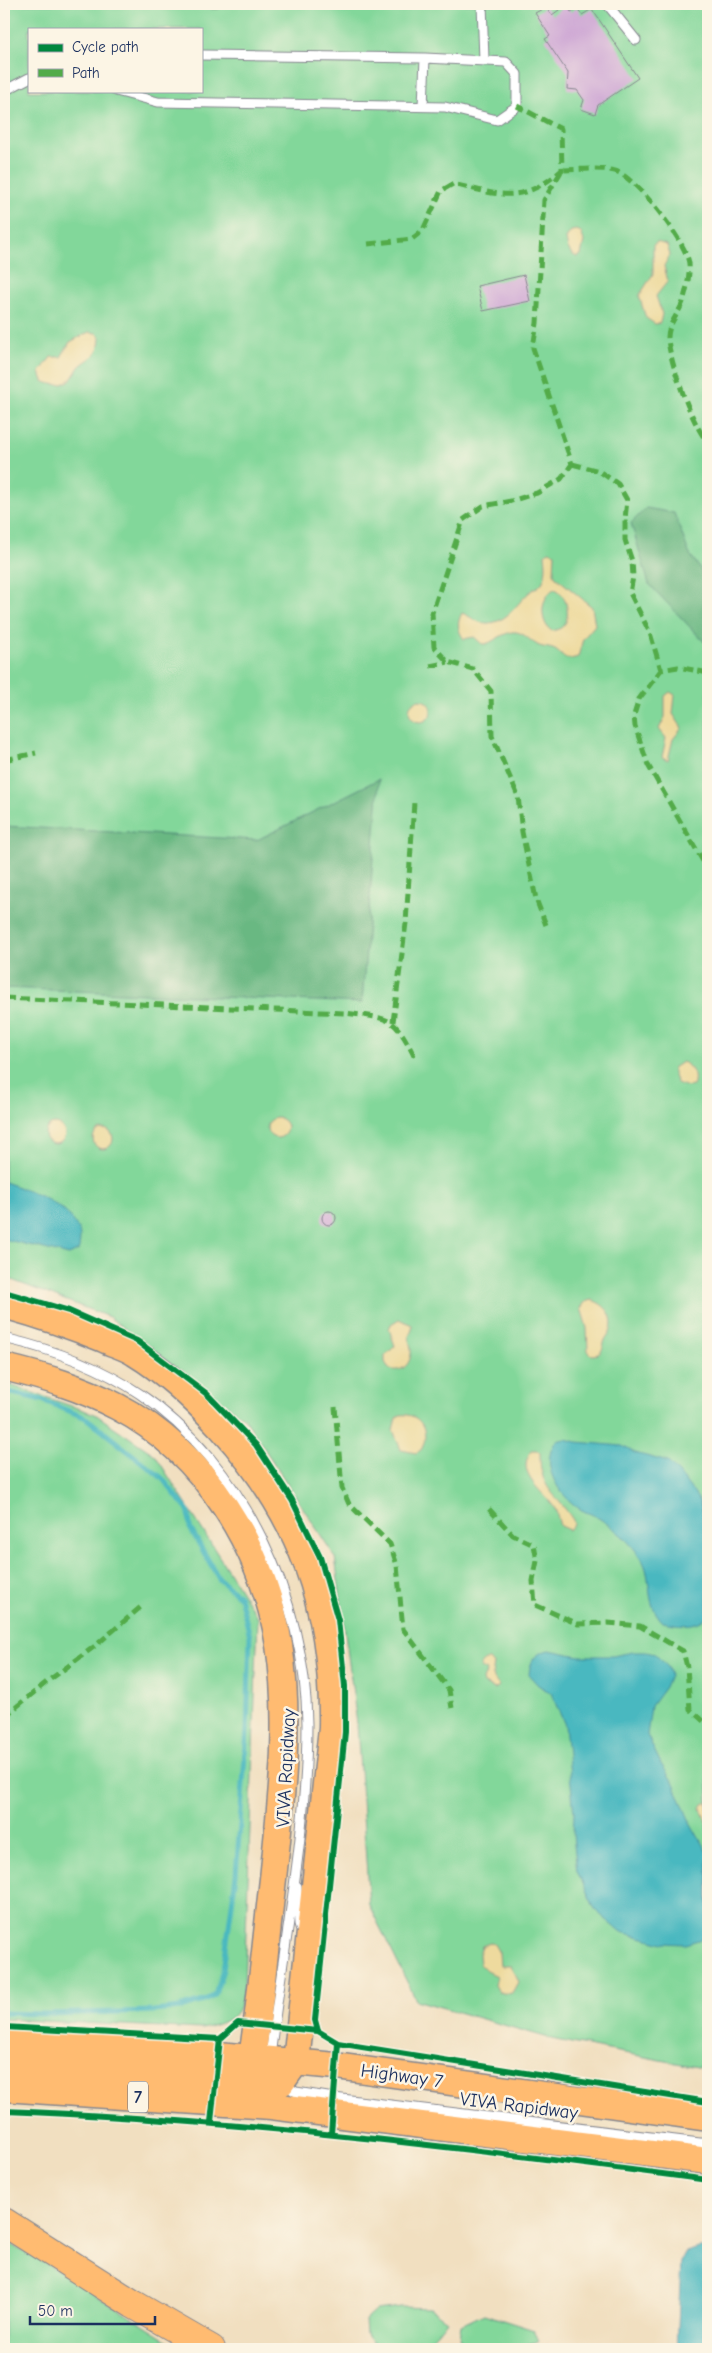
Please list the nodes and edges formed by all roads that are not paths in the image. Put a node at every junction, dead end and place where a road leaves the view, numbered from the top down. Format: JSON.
{"nodes":[{"id":1,"x":482,"y":4,"type":"edge"},
{"id":2,"x":607,"y":4,"type":"edge"},
{"id":3,"x":636,"y":40,"type":"dead end"},
{"id":4,"x":202,"y":55,"type":"edge"},
{"id":5,"x":425,"y":58,"type":"junction"},
{"id":6,"x":484,"y":60,"type":"junction"},
{"id":7,"x":28,"y":79,"type":"edge"},
{"id":8,"x":4,"y":92,"type":"edge"},
{"id":9,"x":120,"y":92,"type":"edge"},
{"id":10,"x":423,"y":106,"type":"junction"},
{"id":11,"x":4,"y":1305,"type":"edge"},
{"id":12,"x":4,"y":1338,"type":"edge"},
{"id":13,"x":4,"y":1367,"type":"edge"},
{"id":14,"x":296,"y":1866,"type":"junction"},
{"id":15,"x":309,"y":1949,"type":"junction"},
{"id":16,"x":4,"y":2043,"type":"edge"},
{"id":17,"x":4,"y":2066,"type":"edge"},
{"id":18,"x":272,"y":2074,"type":"junction"},
{"id":19,"x":4,"y":2088,"type":"edge"},
{"id":20,"x":708,"y":2118,"type":"edge"},
{"id":21,"x":708,"y":2144,"type":"edge"},
{"id":22,"x":708,"y":2161,"type":"edge"},
{"id":23,"x":4,"y":2222,"type":"edge"},
{"id":24,"x":211,"y":2349,"type":"edge"}],
"edges":[{"from":1,"to":6,"type":"lane"},
{"from":2,"to":3,"type":"lane"},
{"from":4,"to":5,"type":"lane"},
{"from":5,"to":6,"type":"lane"},
{"from":5,"to":10,"type":"lane"},
{"from":6,"to":10,"type":"lane"},
{"from":7,"to":8,"type":"lane"},
{"from":9,"to":10,"type":"lane"},
{"from":11,"to":15,"type":"main road"},
{"from":12,"to":14,"type":"lane","name":"VIVA Rapidway"},
{"from":13,"to":18,"type":"main road"},
{"from":14,"to":15,"type":"lane","name":"VIVA Rapidway"},
{"from":14,"to":18,"type":"lane","name":"VIVA Rapidway"},
{"from":15,"to":18,"type":"main road"},
{"from":16,"to":18,"type":"main road","name":"Highway 7","number":"7"},
{"from":17,"to":18,"type":"main road"},
{"from":18,"to":19,"type":"main road","name":"Highway 7","number":"7"},
{"from":18,"to":20,"type":"main road","name":"Highway 7","number":"7"},
{"from":18,"to":21,"type":"lane","name":"VIVA Rapidway"},
{"from":18,"to":22,"type":"main road","name":"Highway 7","number":"7"},
{"from":23,"to":24,"type":"highway"}]}
